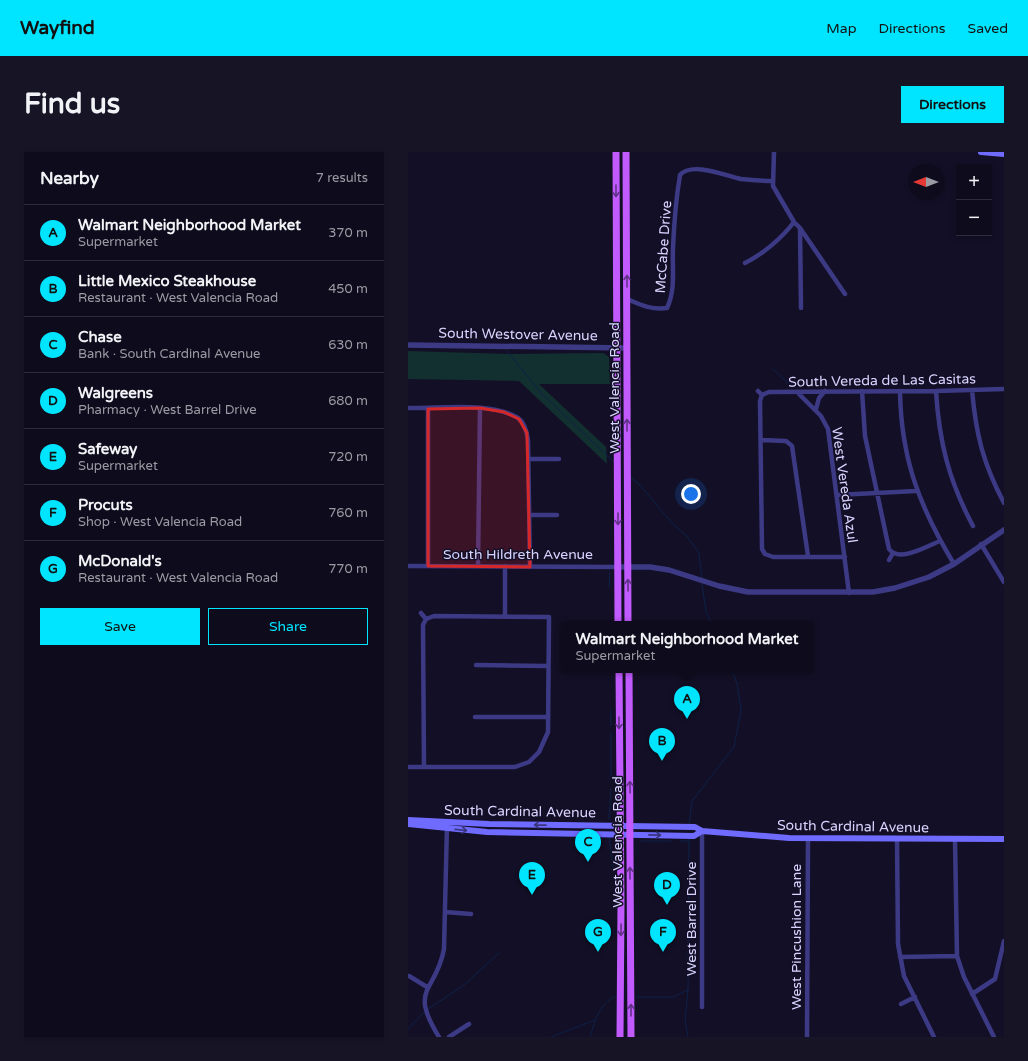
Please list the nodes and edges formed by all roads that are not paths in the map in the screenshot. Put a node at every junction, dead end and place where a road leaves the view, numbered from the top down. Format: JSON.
{"nodes":[{"id":1,"x":616,"y":152,"type":"edge"},
{"id":2,"x":626,"y":152,"type":"edge"},
{"id":3,"x":774,"y":152,"type":"edge"},
{"id":4,"x":980,"y":152,"type":"edge"},
{"id":5,"x":1004,"y":154,"type":"edge"},
{"id":6,"x":772,"y":182,"type":"junction"},
{"id":7,"x":794,"y":222,"type":"junction"},
{"id":8,"x":800,"y":228,"type":"junction"},
{"id":9,"x":745,"y":263,"type":"dead end"},
{"id":10,"x":845,"y":294,"type":"dead end"},
{"id":11,"x":627,"y":298,"type":"junction"},
{"id":12,"x":801,"y":308,"type":"dead end"},
{"id":13,"x":408,"y":345,"type":"edge"},
{"id":14,"x":617,"y":347,"type":"junction"},
{"id":15,"x":627,"y":348,"type":"junction"},
{"id":16,"x":1004,"y":389,"type":"edge"},
{"id":17,"x":972,"y":390,"type":"junction"},
{"id":18,"x":758,"y":391,"type":"dead end"},
{"id":19,"x":825,"y":391,"type":"junction"},
{"id":20,"x":862,"y":391,"type":"junction"},
{"id":21,"x":900,"y":391,"type":"junction"},
{"id":22,"x":936,"y":391,"type":"junction"},
{"id":23,"x":797,"y":392,"type":"junction"},
{"id":24,"x":762,"y":396,"type":"junction"},
{"id":25,"x":408,"y":408,"type":"edge"},
{"id":26,"x":480,"y":408,"type":"junction"},
{"id":27,"x":428,"y":409,"type":"junction"},
{"id":28,"x":816,"y":409,"type":"junction"},
{"id":29,"x":761,"y":440,"type":"junction"},
{"id":30,"x":529,"y":459,"type":"junction"},
{"id":31,"x":559,"y":459,"type":"dead end"},
{"id":32,"x":877,"y":492,"type":"junction"},
{"id":33,"x":916,"y":492,"type":"junction"},
{"id":34,"x":837,"y":495,"type":"junction"},
{"id":35,"x":1004,"y":503,"type":"edge"},
{"id":36,"x":557,"y":515,"type":"dead end"},
{"id":37,"x":530,"y":516,"type":"junction"},
{"id":38,"x":973,"y":526,"type":"dead end"},
{"id":39,"x":1004,"y":530,"type":"edge"},
{"id":40,"x":940,"y":541,"type":"junction"},
{"id":41,"x":981,"y":544,"type":"junction"},
{"id":42,"x":893,"y":553,"type":"junction"},
{"id":43,"x":765,"y":554,"type":"junction"},
{"id":44,"x":808,"y":556,"type":"junction"},
{"id":45,"x":845,"y":557,"type":"junction"},
{"id":46,"x":761,"y":558,"type":"dead end"},
{"id":47,"x":889,"y":560,"type":"dead end"},
{"id":48,"x":954,"y":564,"type":"junction"},
{"id":49,"x":408,"y":566,"type":"edge"},
{"id":50,"x":428,"y":566,"type":"junction"},
{"id":51,"x":478,"y":566,"type":"junction"},
{"id":52,"x":504,"y":566,"type":"junction"},
{"id":53,"x":530,"y":567,"type":"junction"},
{"id":54,"x":618,"y":567,"type":"junction"},
{"id":55,"x":628,"y":567,"type":"junction"},
{"id":56,"x":1004,"y":582,"type":"edge"},
{"id":57,"x":849,"y":593,"type":"junction"},
{"id":58,"x":421,"y":613,"type":"dead end"},
{"id":59,"x":505,"y":616,"type":"junction"},
{"id":60,"x":426,"y":619,"type":"junction"},
{"id":61,"x":618,"y":621,"type":"edge"},
{"id":62,"x":628,"y":621,"type":"edge"},
{"id":63,"x":476,"y":665,"type":"dead end"},
{"id":64,"x":548,"y":666,"type":"junction"},
{"id":65,"x":619,"y":673,"type":"edge"},
{"id":66,"x":629,"y":673,"type":"edge"},
{"id":67,"x":619,"y":699,"type":"junction"},
{"id":68,"x":629,"y":700,"type":"junction"},
{"id":69,"x":475,"y":716,"type":"dead end"},
{"id":70,"x":548,"y":717,"type":"junction"},
{"id":71,"x":408,"y":767,"type":"edge"},
{"id":72,"x":424,"y":767,"type":"junction"},
{"id":73,"x":408,"y":820,"type":"edge"},
{"id":74,"x":447,"y":822,"type":"junction"},
{"id":75,"x":408,"y":824,"type":"edge"},
{"id":76,"x":621,"y":826,"type":"junction"},
{"id":77,"x":631,"y":826,"type":"junction"},
{"id":78,"x":447,"y":829,"type":"junction"},
{"id":79,"x":702,"y":831,"type":"junction"},
{"id":80,"x":630,"y":834,"type":"junction"},
{"id":81,"x":620,"y":835,"type":"junction"},
{"id":82,"x":808,"y":838,"type":"junction"},
{"id":83,"x":898,"y":839,"type":"junction"},
{"id":84,"x":955,"y":839,"type":"junction"},
{"id":85,"x":1004,"y":839,"type":"edge"},
{"id":86,"x":445,"y":912,"type":"junction"},
{"id":87,"x":471,"y":914,"type":"dead end"},
{"id":88,"x":1004,"y":941,"type":"edge"},
{"id":89,"x":957,"y":956,"type":"junction"},
{"id":90,"x":900,"y":957,"type":"junction"},
{"id":91,"x":409,"y":976,"type":"dead end"},
{"id":92,"x":631,"y":982,"type":"junction"},
{"id":93,"x":620,"y":983,"type":"junction"},
{"id":94,"x":427,"y":986,"type":"junction"},
{"id":95,"x":972,"y":994,"type":"junction"},
{"id":96,"x":915,"y":997,"type":"junction"},
{"id":97,"x":901,"y":1004,"type":"dead end"},
{"id":98,"x":702,"y":1007,"type":"dead end"},
{"id":99,"x":469,"y":1024,"type":"dead end"},
{"id":100,"x":439,"y":1037,"type":"edge"},
{"id":101,"x":449,"y":1037,"type":"edge"},
{"id":102,"x":620,"y":1037,"type":"edge"},
{"id":103,"x":631,"y":1037,"type":"edge"},
{"id":104,"x":807,"y":1037,"type":"edge"},
{"id":105,"x":934,"y":1037,"type":"edge"},
{"id":106,"x":994,"y":1037,"type":"edge"}],
"edges":[{"from":1,"to":14,"type":"main road","name":"West Valencia Road","one_way":true},
{"from":11,"to":2,"type":"main road","name":"West Valencia Road","one_way":true},
{"from":3,"to":6,"type":"street"},
{"from":4,"to":5,"type":"main road"},
{"from":6,"to":7,"type":"street"},
{"from":6,"to":11,"type":"street","name":"McCabe Drive"},
{"from":7,"to":8,"type":"street"},
{"from":7,"to":9,"type":"street"},
{"from":8,"to":10,"type":"street"},
{"from":8,"to":12,"type":"street"},
{"from":11,"to":15,"type":"main road","name":"West Valencia Road"},
{"from":13,"to":14,"type":"street","name":"South Westover Avenue"},
{"from":14,"to":15,"type":"street","name":"South Westover Avenue"},
{"from":14,"to":54,"type":"main road","name":"West Valencia Road","one_way":true},
{"from":55,"to":15,"type":"main road","name":"West Valencia Road","one_way":true},
{"from":16,"to":17,"type":"street","name":"South Vereda de Las Casitas"},
{"from":17,"to":22,"type":"street","name":"South Vereda de Las Casitas"},
{"from":17,"to":35,"type":"street"},
{"from":18,"to":24,"type":"street"},
{"from":19,"to":20,"type":"street","name":"South Vereda de Las Casitas"},
{"from":19,"to":23,"type":"street","name":"South Vereda de Las Casitas"},
{"from":19,"to":28,"type":"street"},
{"from":20,"to":21,"type":"street","name":"South Vereda de Las Casitas"},
{"from":20,"to":32,"type":"street"},
{"from":21,"to":22,"type":"street","name":"South Vereda de Las Casitas"},
{"from":21,"to":33,"type":"street"},
{"from":22,"to":38,"type":"street"},
{"from":23,"to":24,"type":"street","name":"South Vereda de Las Casitas"},
{"from":23,"to":28,"type":"street","name":"West Vereda Azul"},
{"from":24,"to":29,"type":"street"},
{"from":25,"to":27,"type":"street"},
{"from":26,"to":27,"type":"street"},
{"from":26,"to":30,"type":"street"},
{"from":26,"to":51,"type":"street"},
{"from":27,"to":50,"type":"street"},
{"from":28,"to":34,"type":"street","name":"West Vereda Azul"},
{"from":29,"to":43,"type":"street"},
{"from":29,"to":44,"type":"street"},
{"from":30,"to":31,"type":"street"},
{"from":30,"to":37,"type":"street"},
{"from":32,"to":33,"type":"street"},
{"from":32,"to":34,"type":"street"},
{"from":32,"to":42,"type":"street"},
{"from":33,"to":40,"type":"street"},
{"from":34,"to":45,"type":"street","name":"West Vereda Azul"},
{"from":36,"to":37,"type":"street"},
{"from":37,"to":53,"type":"street"},
{"from":39,"to":41,"type":"street"},
{"from":40,"to":42,"type":"street"},
{"from":40,"to":48,"type":"street"},
{"from":41,"to":48,"type":"street"},
{"from":41,"to":56,"type":"street"},
{"from":42,"to":47,"type":"street"},
{"from":43,"to":44,"type":"street"},
{"from":43,"to":46,"type":"street"},
{"from":44,"to":45,"type":"street"},
{"from":45,"to":57,"type":"street","name":"West Vereda Azul"},
{"from":48,"to":57,"type":"street"},
{"from":49,"to":50,"type":"street","name":"South Hildreth Avenue"},
{"from":50,"to":51,"type":"street","name":"South Hildreth Avenue"},
{"from":51,"to":52,"type":"street","name":"South Hildreth Avenue"},
{"from":52,"to":53,"type":"street","name":"South Hildreth Avenue"},
{"from":52,"to":59,"type":"street"},
{"from":53,"to":54,"type":"street","name":"South Hildreth Avenue"},
{"from":54,"to":55,"type":"street","name":"South Hildreth Avenue"},
{"from":54,"to":61,"type":"main road","name":"West Valencia Road"},
{"from":55,"to":57,"type":"street"},
{"from":62,"to":55,"type":"main road","name":"West Valencia Road","one_way":true},
{"from":58,"to":60,"type":"street"},
{"from":59,"to":60,"type":"street"},
{"from":59,"to":64,"type":"street"},
{"from":60,"to":72,"type":"street"},
{"from":63,"to":64,"type":"street"},
{"from":64,"to":70,"type":"street"},
{"from":65,"to":67,"type":"main road","name":"West Valencia Road"},
{"from":66,"to":68,"type":"main road","name":"West Valencia Road"},
{"from":67,"to":68,"type":"main road"},
{"from":67,"to":76,"type":"main road","name":"West Valencia Road","one_way":true},
{"from":77,"to":68,"type":"main road","name":"West Valencia Road","one_way":true},
{"from":69,"to":70,"type":"street"},
{"from":70,"to":72,"type":"street"},
{"from":71,"to":72,"type":"street"},
{"from":73,"to":74,"type":"main road","name":"South Cardinal Avenue"},
{"from":76,"to":74,"type":"main road","name":"South Cardinal Avenue","one_way":true},
{"from":74,"to":78,"type":"street"},
{"from":75,"to":78,"type":"main road","name":"South Cardinal Avenue"},
{"from":76,"to":77,"type":"main road","name":"South Cardinal Avenue"},
{"from":76,"to":81,"type":"main road","name":"West Valencia Road"},
{"from":77,"to":79,"type":"main road","name":"South Cardinal Avenue"},
{"from":77,"to":80,"type":"main road","name":"West Valencia Road"},
{"from":78,"to":81,"type":"main road","name":"South Cardinal Avenue","one_way":true},
{"from":78,"to":86,"type":"street"},
{"from":80,"to":79,"type":"main road","name":"South Cardinal Avenue","one_way":true},
{"from":79,"to":82,"type":"main road","name":"South Cardinal Avenue"},
{"from":79,"to":98,"type":"street","name":"West Barrel Drive"},
{"from":80,"to":81,"type":"main road","name":"South Cardinal Avenue"},
{"from":92,"to":80,"type":"main road","name":"West Valencia Road","one_way":true},
{"from":81,"to":93,"type":"main road","name":"West Valencia Road","one_way":true},
{"from":82,"to":83,"type":"main road","name":"South Cardinal Avenue"},
{"from":82,"to":104,"type":"street","name":"West Pincushion Lane"},
{"from":83,"to":84,"type":"main road","name":"South Cardinal Avenue"},
{"from":83,"to":90,"type":"street"},
{"from":84,"to":85,"type":"main road","name":"South Cardinal Avenue"},
{"from":84,"to":89,"type":"street"},
{"from":86,"to":87,"type":"street"},
{"from":86,"to":94,"type":"street"},
{"from":88,"to":95,"type":"street"},
{"from":89,"to":90,"type":"street"},
{"from":89,"to":95,"type":"street"},
{"from":90,"to":96,"type":"street"},
{"from":91,"to":94,"type":"street"},
{"from":92,"to":93,"type":"main road"},
{"from":103,"to":92,"type":"main road","name":"West Valencia Road","one_way":true},
{"from":93,"to":102,"type":"main road","name":"West Valencia Road"},
{"from":94,"to":100,"type":"street"},
{"from":95,"to":106,"type":"street"},
{"from":96,"to":97,"type":"street"},
{"from":96,"to":105,"type":"street"},
{"from":99,"to":101,"type":"street"}]}
